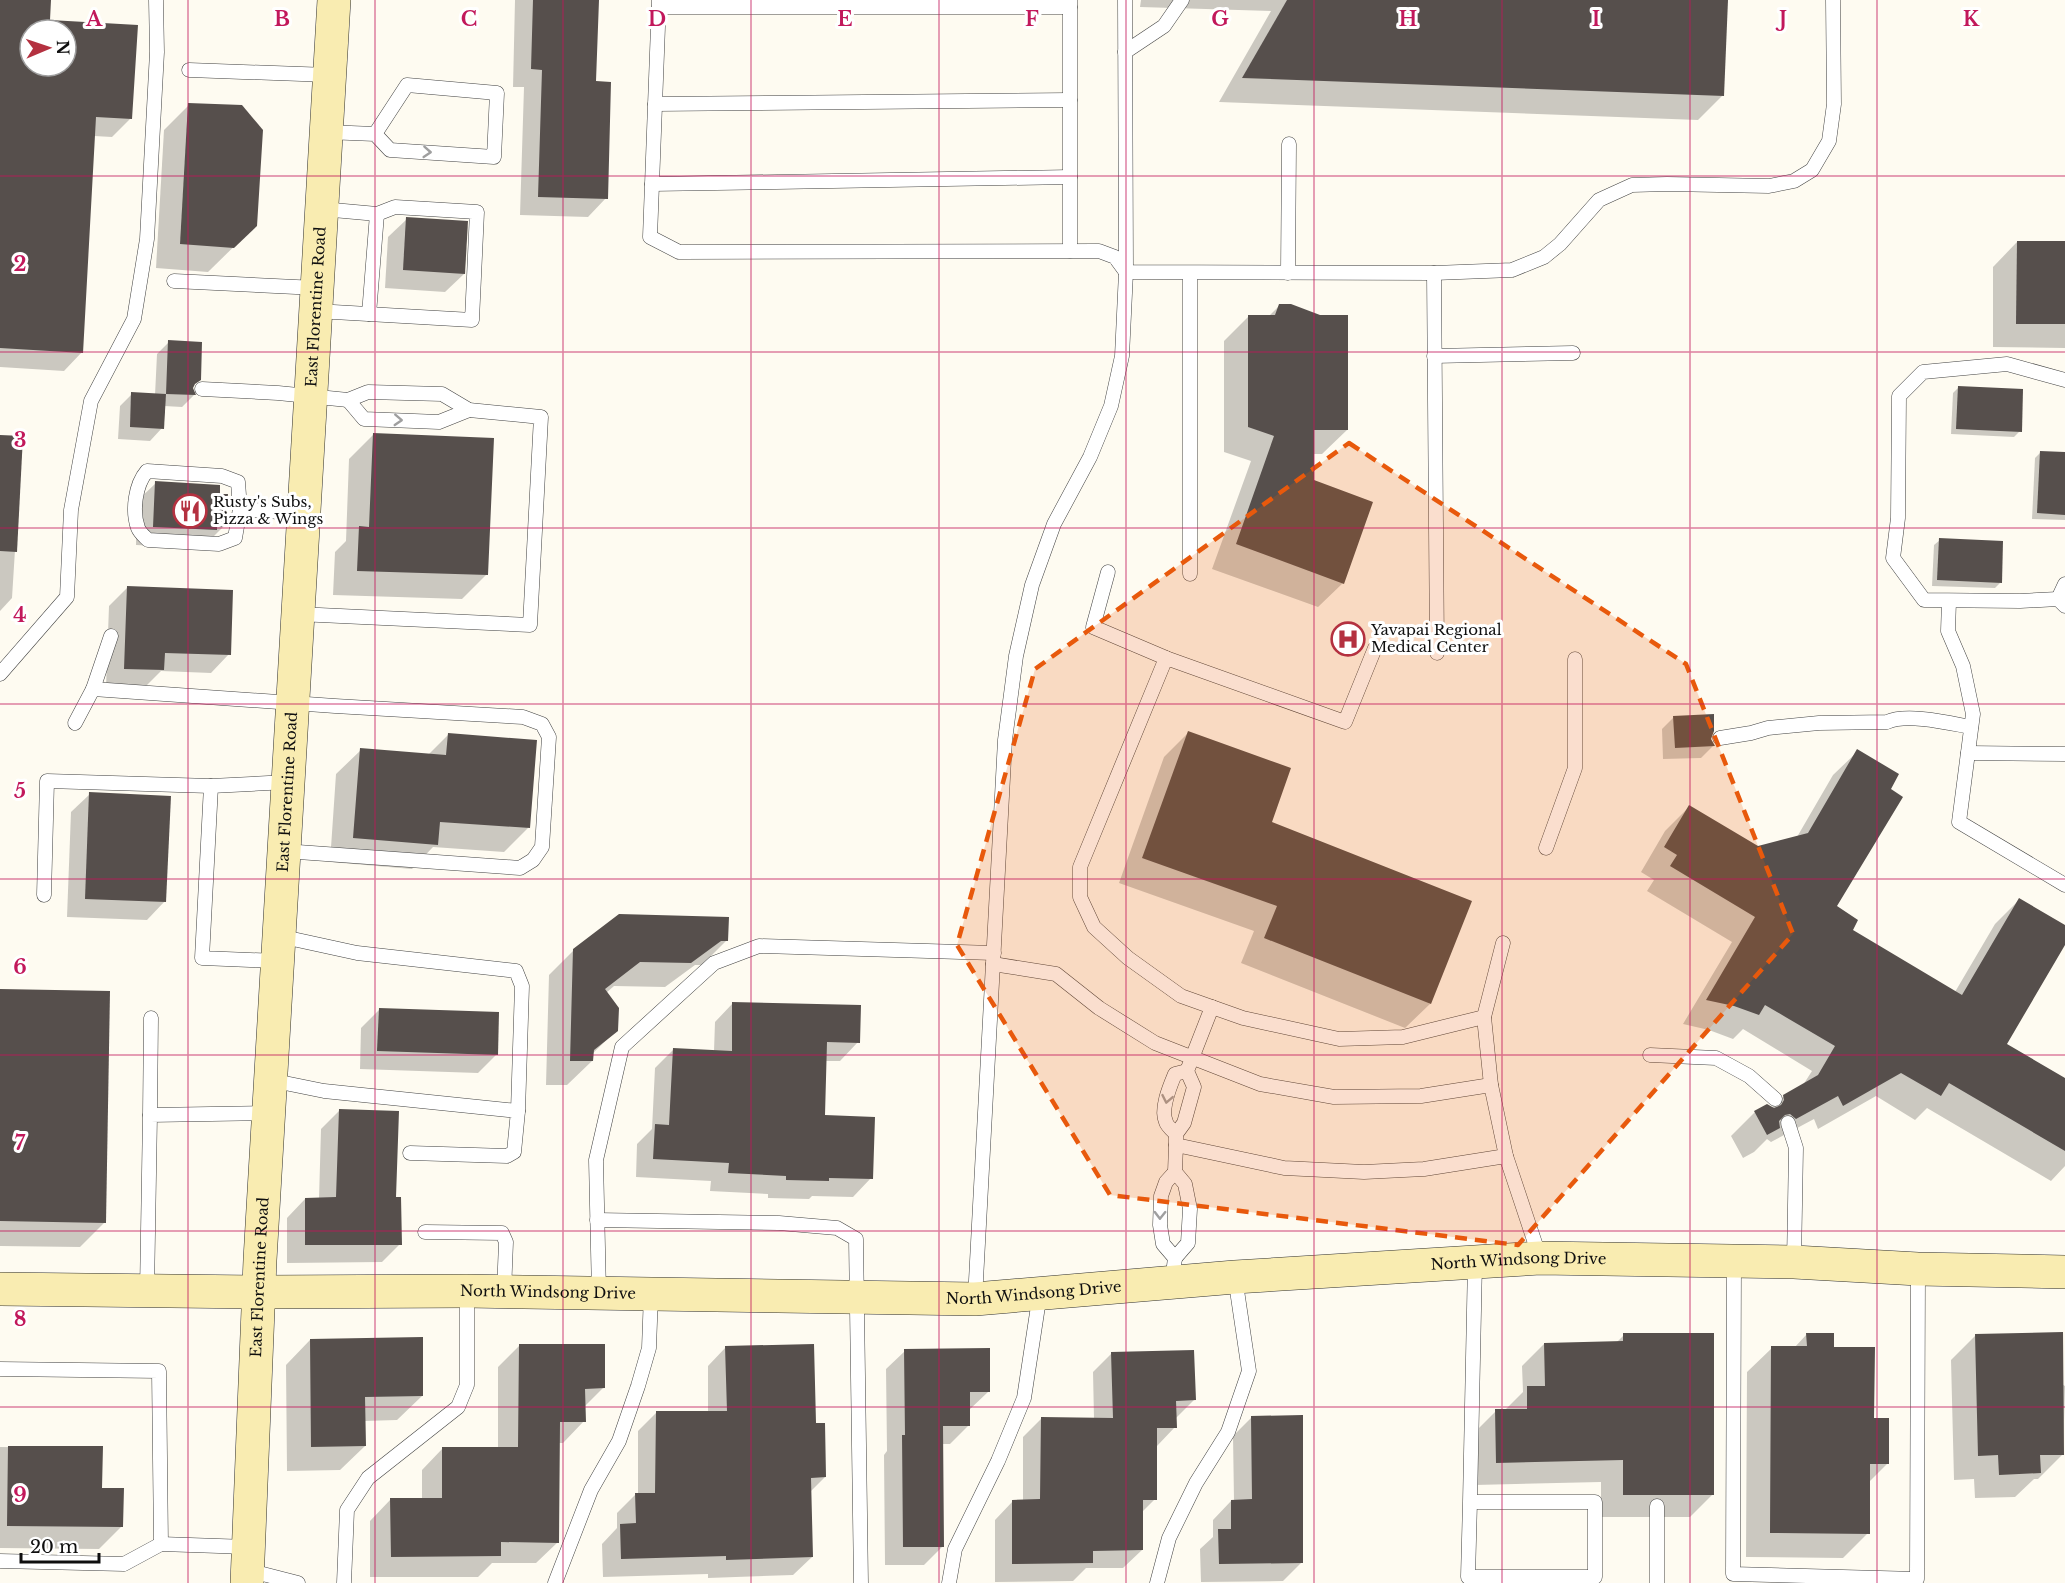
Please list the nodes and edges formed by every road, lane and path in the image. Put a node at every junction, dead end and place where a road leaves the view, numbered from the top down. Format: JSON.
{"nodes":[{"id":1,"x":156,"y":0,"type":"edge"},
{"id":2,"x":334,"y":0,"type":"edge"},
{"id":3,"x":1125,"y":0,"type":"edge"},
{"id":4,"x":1182,"y":0,"type":"edge"},
{"id":5,"x":1833,"y":0,"type":"edge"},
{"id":6,"x":1070,"y":3,"type":"edge"},
{"id":7,"x":659,"y":4,"type":"edge"},
{"id":8,"x":1125,"y":52,"type":"junction"},
{"id":9,"x":189,"y":70,"type":"dead end"},
{"id":10,"x":329,"y":75,"type":"junction"},
{"id":11,"x":1070,"y":100,"type":"junction"},
{"id":12,"x":655,"y":104,"type":"junction"},
{"id":13,"x":326,"y":132,"type":"junction"},
{"id":14,"x":375,"y":134,"type":"junction"},
{"id":15,"x":1289,"y":144,"type":"dead end"},
{"id":16,"x":1070,"y":177,"type":"junction"},
{"id":17,"x":652,"y":184,"type":"junction"},
{"id":18,"x":321,"y":209,"type":"junction"},
{"id":19,"x":377,"y":214,"type":"junction"},
{"id":20,"x":1070,"y":251,"type":"junction"},
{"id":21,"x":1126,"y":272,"type":"junction"},
{"id":22,"x":1191,"y":273,"type":"junction"},
{"id":23,"x":1288,"y":273,"type":"junction"},
{"id":24,"x":1434,"y":273,"type":"junction"},
{"id":25,"x":174,"y":280,"type":"dead end"},
{"id":26,"x":316,"y":300,"type":"junction"},
{"id":27,"x":369,"y":314,"type":"junction"},
{"id":28,"x":1573,"y":353,"type":"dead end"},
{"id":29,"x":1434,"y":356,"type":"junction"},
{"id":30,"x":2065,"y":380,"type":"edge"},
{"id":31,"x":202,"y":389,"type":"dead end"},
{"id":32,"x":310,"y":397,"type":"junction"},
{"id":33,"x":348,"y":400,"type":"junction"},
{"id":34,"x":469,"y":410,"type":"junction"},
{"id":35,"x":240,"y":509,"type":"junction"},
{"id":36,"x":303,"y":514,"type":"junction"},
{"id":37,"x":1108,"y":572,"type":"dead end"},
{"id":38,"x":1190,"y":574,"type":"dead end"},
{"id":39,"x":2065,"y":584,"type":"edge"},
{"id":40,"x":1949,"y":601,"type":"junction"},
{"id":41,"x":2061,"y":603,"type":"edge"},
{"id":42,"x":298,"y":614,"type":"junction"},
{"id":43,"x":111,"y":636,"type":"dead end"},
{"id":44,"x":1375,"y":648,"type":"dead end"},
{"id":45,"x":1437,"y":653,"type":"dead end"},
{"id":46,"x":1166,"y":658,"type":"junction"},
{"id":47,"x":1575,"y":659,"type":"dead end"},
{"id":48,"x":0,"y":674,"type":"edge"},
{"id":49,"x":93,"y":689,"type":"junction"},
{"id":50,"x":292,"y":703,"type":"junction"},
{"id":51,"x":75,"y":723,"type":"dead end"},
{"id":52,"x":1971,"y":727,"type":"junction"},
{"id":53,"x":1720,"y":738,"type":"dead end"},
{"id":54,"x":1968,"y":753,"type":"junction"},
{"id":55,"x":2065,"y":754,"type":"edge"},
{"id":56,"x":288,"y":782,"type":"junction"},
{"id":57,"x":211,"y":786,"type":"junction"},
{"id":58,"x":1546,"y":848,"type":"dead end"},
{"id":59,"x":284,"y":851,"type":"junction"},
{"id":60,"x":2065,"y":885,"type":"edge"},
{"id":61,"x":44,"y":895,"type":"dead end"},
{"id":62,"x":1503,"y":943,"type":"dead end"},
{"id":63,"x":278,"y":949,"type":"junction"},
{"id":64,"x":993,"y":958,"type":"junction"},
{"id":65,"x":1212,"y":1007,"type":"junction"},
{"id":66,"x":1484,"y":1017,"type":"junction"},
{"id":67,"x":151,"y":1018,"type":"dead end"},
{"id":68,"x":1650,"y":1055,"type":"dead end"},
{"id":69,"x":1189,"y":1064,"type":"junction"},
{"id":70,"x":270,"y":1080,"type":"junction"},
{"id":71,"x":1491,"y":1085,"type":"junction"},
{"id":72,"x":1775,"y":1099,"type":"dead end"},
{"id":73,"x":518,"y":1111,"type":"junction"},
{"id":74,"x":268,"y":1113,"type":"junction"},
{"id":75,"x":150,"y":1115,"type":"junction"},
{"id":76,"x":1788,"y":1123,"type":"dead end"},
{"id":77,"x":1176,"y":1139,"type":"junction"},
{"id":78,"x":410,"y":1153,"type":"dead end"},
{"id":79,"x":1506,"y":1156,"type":"junction"},
{"id":80,"x":1175,"y":1172,"type":"junction"},
{"id":81,"x":597,"y":1220,"type":"junction"},
{"id":82,"x":425,"y":1232,"type":"dead end"},
{"id":83,"x":1540,"y":1258,"type":"junction"},
{"id":84,"x":1734,"y":1261,"type":"junction"},
{"id":85,"x":1475,"y":1262,"type":"junction"},
{"id":86,"x":1794,"y":1262,"type":"junction"},
{"id":87,"x":1918,"y":1269,"type":"junction"},
{"id":88,"x":1174,"y":1270,"type":"junction"},
{"id":89,"x":2065,"y":1272,"type":"edge"},
{"id":90,"x":1235,"y":1277,"type":"junction"},
{"id":91,"x":0,"y":1289,"type":"edge"},
{"id":92,"x":147,"y":1291,"type":"junction"},
{"id":93,"x":467,"y":1291,"type":"junction"},
{"id":94,"x":259,"y":1292,"type":"junction"},
{"id":95,"x":504,"y":1292,"type":"junction"},
{"id":96,"x":598,"y":1293,"type":"junction"},
{"id":97,"x":1040,"y":1293,"type":"junction"},
{"id":98,"x":651,"y":1294,"type":"junction"},
{"id":99,"x":858,"y":1297,"type":"junction"},
{"id":100,"x":975,"y":1299,"type":"junction"},
{"id":101,"x":0,"y":1369,"type":"edge"},
{"id":102,"x":1470,"y":1502,"type":"junction"},
{"id":103,"x":1657,"y":1506,"type":"dead end"},
{"id":104,"x":161,"y":1544,"type":"junction"},
{"id":105,"x":0,"y":1561,"type":"edge"},
{"id":106,"x":247,"y":1566,"type":"edge"},
{"id":107,"x":1733,"y":1579,"type":"edge"},
{"id":108,"x":298,"y":1583,"type":"edge"},
{"id":109,"x":344,"y":1583,"type":"edge"},
{"id":110,"x":555,"y":1583,"type":"edge"},
{"id":111,"x":861,"y":1583,"type":"edge"},
{"id":112,"x":949,"y":1583,"type":"edge"},
{"id":113,"x":1157,"y":1583,"type":"edge"},
{"id":114,"x":1657,"y":1583,"type":"edge"}],
"edges":[{"from":1,"to":48,"type":"lane"},
{"from":2,"to":10,"type":"street","name":"East Florentine Road"},
{"from":3,"to":8,"type":"lane"},
{"from":4,"to":8,"type":"lane"},
{"from":5,"to":24,"type":"lane"},
{"from":6,"to":7,"type":"lane"},
{"from":6,"to":11,"type":"lane"},
{"from":7,"to":12,"type":"lane"},
{"from":8,"to":21,"type":"lane"},
{"from":9,"to":10,"type":"lane"},
{"from":10,"to":13,"type":"street","name":"East Florentine Road"},
{"from":11,"to":12,"type":"lane"},
{"from":11,"to":16,"type":"lane"},
{"from":12,"to":17,"type":"lane"},
{"from":13,"to":14,"type":"lane"},
{"from":13,"to":18,"type":"street","name":"East Florentine Road"},
{"from":14,"to":14,"type":"lane","one_way":true},
{"from":15,"to":23,"type":"lane"},
{"from":16,"to":17,"type":"lane"},
{"from":16,"to":20,"type":"lane"},
{"from":17,"to":20,"type":"lane"},
{"from":18,"to":19,"type":"lane"},
{"from":18,"to":26,"type":"street","name":"East Florentine Road"},
{"from":19,"to":27,"type":"lane"},
{"from":19,"to":27,"type":"lane"},
{"from":20,"to":21,"type":"lane"},
{"from":21,"to":22,"type":"lane"},
{"from":21,"to":64,"type":"lane"},
{"from":22,"to":23,"type":"lane"},
{"from":22,"to":38,"type":"lane"},
{"from":23,"to":24,"type":"lane"},
{"from":24,"to":29,"type":"lane"},
{"from":25,"to":26,"type":"lane"},
{"from":26,"to":27,"type":"lane"},
{"from":26,"to":32,"type":"street","name":"East Florentine Road"},
{"from":28,"to":29,"type":"lane"},
{"from":29,"to":45,"type":"lane"},
{"from":30,"to":40,"type":"lane"},
{"from":31,"to":32,"type":"lane"},
{"from":32,"to":33,"type":"lane"},
{"from":32,"to":36,"type":"street","name":"East Florentine Road"},
{"from":33,"to":34,"type":"lane"},
{"from":33,"to":34,"type":"lane","one_way":true},
{"from":34,"to":42,"type":"lane"},
{"from":35,"to":35,"type":"lane"},
{"from":35,"to":36,"type":"lane"},
{"from":36,"to":42,"type":"street","name":"East Florentine Road"},
{"from":37,"to":46,"type":"lane"},
{"from":39,"to":41,"type":"lane"},
{"from":40,"to":41,"type":"lane"},
{"from":40,"to":52,"type":"lane"},
{"from":42,"to":50,"type":"street","name":"East Florentine Road"},
{"from":43,"to":49,"type":"lane"},
{"from":44,"to":46,"type":"lane"},
{"from":46,"to":65,"type":"lane"},
{"from":47,"to":58,"type":"lane"},
{"from":49,"to":50,"type":"lane"},
{"from":49,"to":51,"type":"lane"},
{"from":50,"to":56,"type":"street","name":"East Florentine Road"},
{"from":50,"to":59,"type":"lane"},
{"from":52,"to":53,"type":"lane"},
{"from":52,"to":54,"type":"lane"},
{"from":54,"to":55,"type":"lane"},
{"from":54,"to":60,"type":"lane"},
{"from":56,"to":57,"type":"lane"},
{"from":56,"to":59,"type":"street","name":"East Florentine Road"},
{"from":57,"to":61,"type":"lane"},
{"from":57,"to":63,"type":"lane"},
{"from":59,"to":63,"type":"street","name":"East Florentine Road"},
{"from":62,"to":66,"type":"lane"},
{"from":63,"to":70,"type":"street","name":"East Florentine Road"},
{"from":63,"to":73,"type":"lane"},
{"from":64,"to":69,"type":"lane"},
{"from":64,"to":81,"type":"lane"},
{"from":64,"to":100,"type":"lane"},
{"from":65,"to":66,"type":"lane"},
{"from":65,"to":69,"type":"lane"},
{"from":66,"to":71,"type":"lane"},
{"from":67,"to":75,"type":"lane"},
{"from":68,"to":72,"type":"lane"},
{"from":69,"to":71,"type":"lane"},
{"from":69,"to":77,"type":"lane"},
{"from":69,"to":77,"type":"lane","one_way":true},
{"from":70,"to":73,"type":"lane"},
{"from":70,"to":74,"type":"street","name":"East Florentine Road"},
{"from":71,"to":79,"type":"lane"},
{"from":73,"to":78,"type":"lane"},
{"from":74,"to":75,"type":"lane"},
{"from":74,"to":94,"type":"street","name":"East Florentine Road"},
{"from":75,"to":92,"type":"lane"},
{"from":76,"to":86,"type":"lane"},
{"from":77,"to":79,"type":"lane"},
{"from":77,"to":80,"type":"lane"},
{"from":79,"to":83,"type":"lane"},
{"from":80,"to":88,"type":"lane","one_way":true},
{"from":80,"to":88,"type":"lane"},
{"from":81,"to":96,"type":"lane"},
{"from":81,"to":99,"type":"lane"},
{"from":82,"to":95,"type":"lane"},
{"from":83,"to":84,"type":"street","name":"North Windsong Drive"},
{"from":83,"to":85,"type":"street","name":"North Windsong Drive"},
{"from":84,"to":86,"type":"street","name":"North Windsong Drive"},
{"from":84,"to":107,"type":"lane"},
{"from":85,"to":90,"type":"street","name":"North Windsong Drive"},
{"from":85,"to":102,"type":"lane"},
{"from":86,"to":87,"type":"street","name":"North Windsong Drive"},
{"from":87,"to":89,"type":"street","name":"North Windsong Drive"},
{"from":87,"to":107,"type":"lane"},
{"from":88,"to":90,"type":"street","name":"North Windsong Drive"},
{"from":88,"to":97,"type":"street","name":"North Windsong Drive"},
{"from":90,"to":113,"type":"lane"},
{"from":91,"to":92,"type":"street","name":"North Windsong Drive"},
{"from":92,"to":94,"type":"street","name":"North Windsong Drive"},
{"from":93,"to":94,"type":"street","name":"North Windsong Drive"},
{"from":93,"to":95,"type":"street","name":"North Windsong Drive"},
{"from":93,"to":109,"type":"lane"},
{"from":94,"to":106,"type":"street","name":"East Florentine Road"},
{"from":95,"to":96,"type":"street","name":"North Windsong Drive"},
{"from":96,"to":98,"type":"street","name":"North Windsong Drive"},
{"from":97,"to":100,"type":"street","name":"North Windsong Drive"},
{"from":97,"to":112,"type":"lane"},
{"from":98,"to":99,"type":"street","name":"North Windsong Drive"},
{"from":98,"to":110,"type":"lane"},
{"from":99,"to":100,"type":"street","name":"North Windsong Drive"},
{"from":99,"to":111,"type":"lane"},
{"from":101,"to":104,"type":"lane"},
{"from":102,"to":102,"type":"lane"},
{"from":103,"to":114,"type":"lane"},
{"from":104,"to":105,"type":"lane"},
{"from":104,"to":106,"type":"lane"},
{"from":106,"to":108,"type":"lane"}]}
